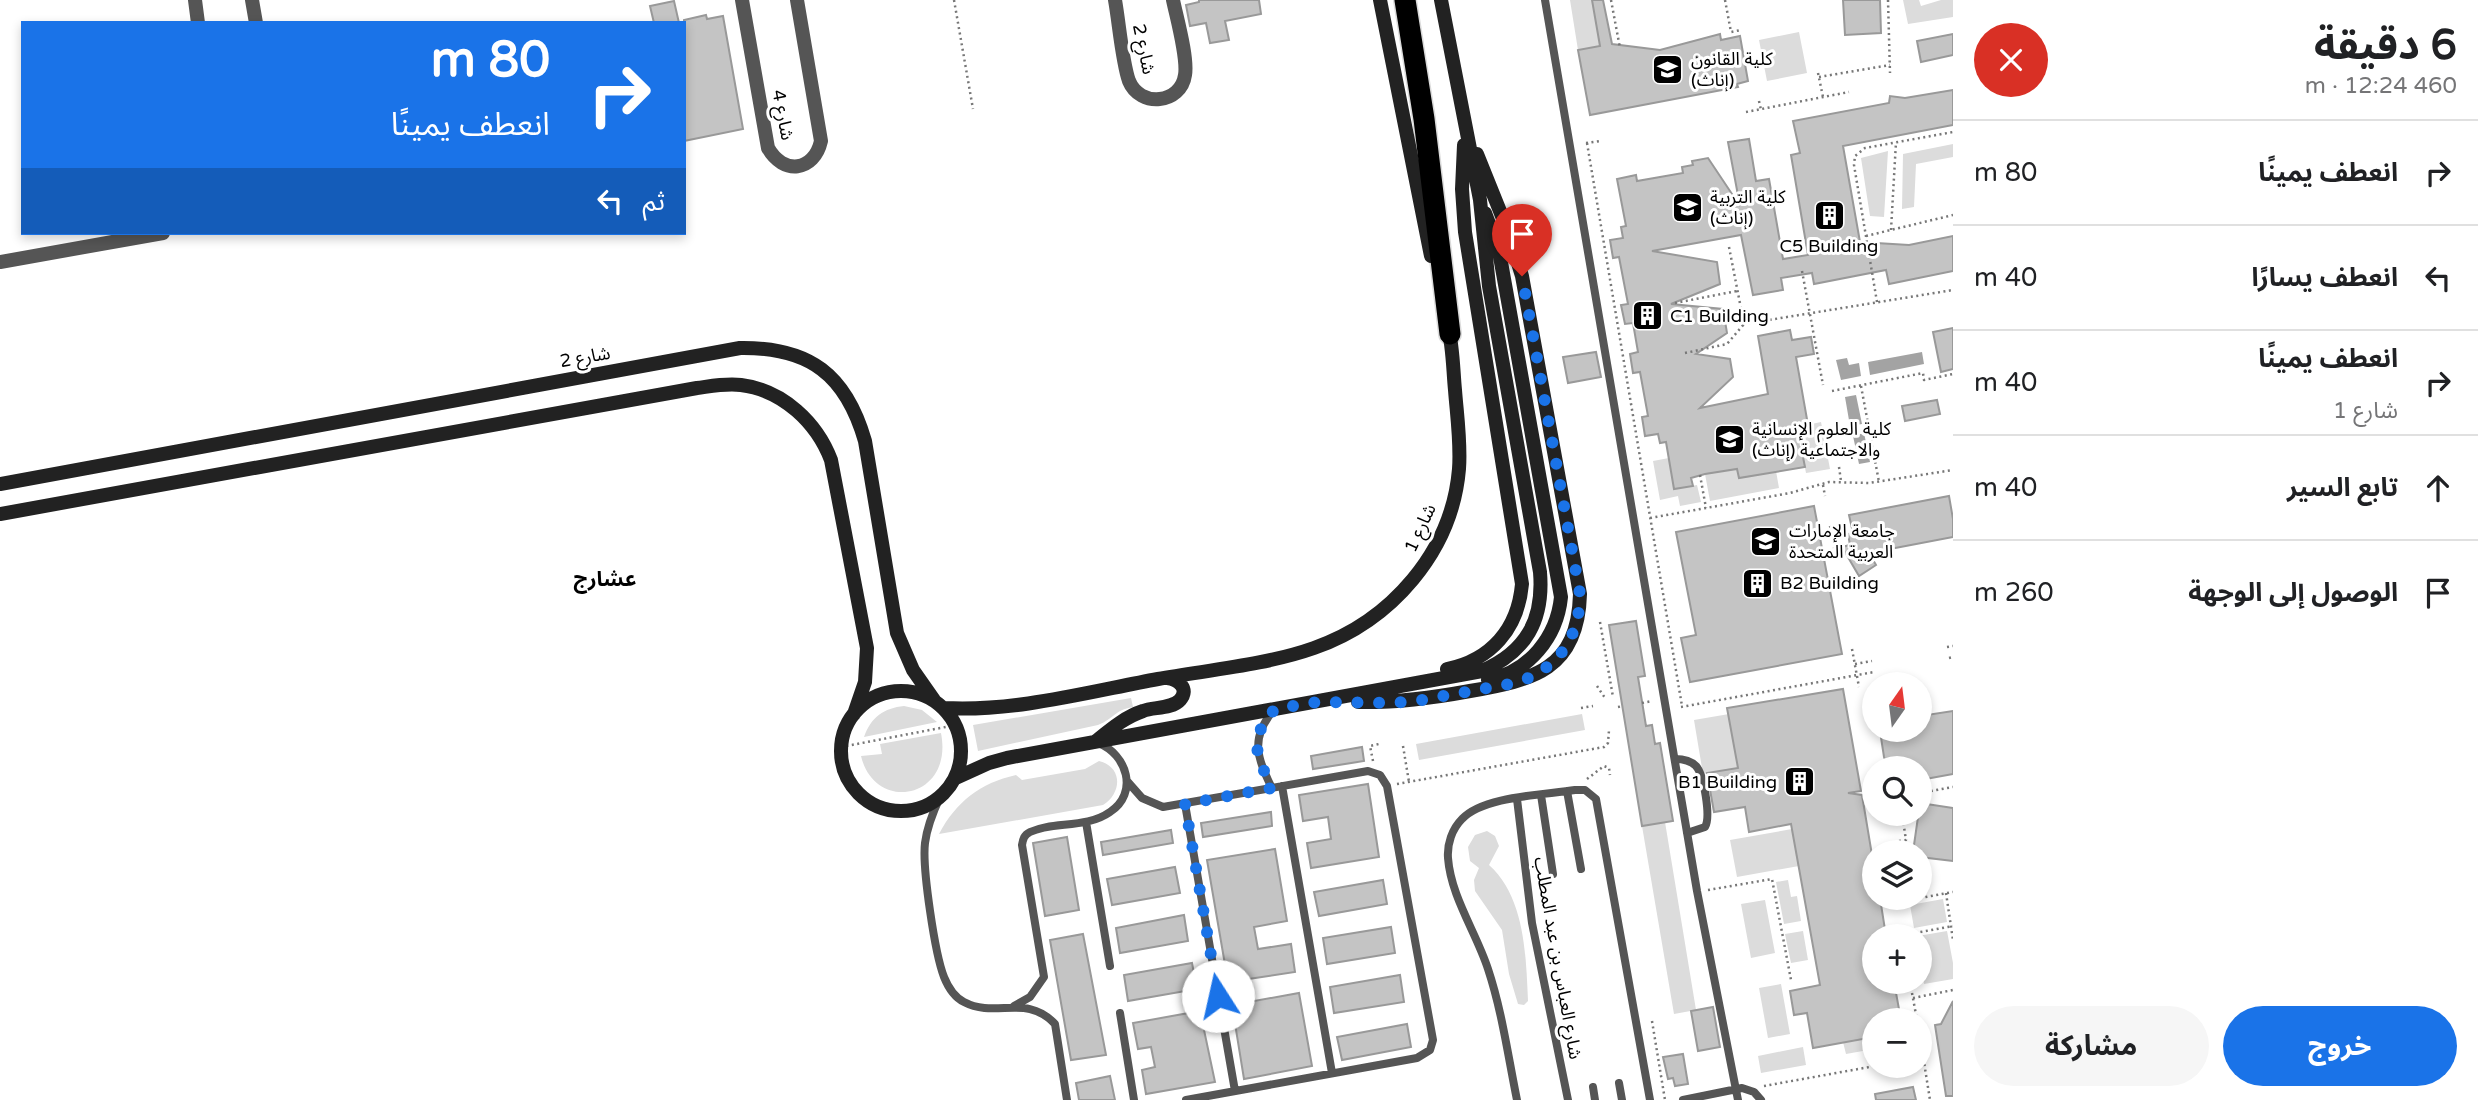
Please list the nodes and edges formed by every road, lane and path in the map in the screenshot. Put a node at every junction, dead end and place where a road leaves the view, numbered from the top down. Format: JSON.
{"nodes":[{"id":1,"x":195,"y":0,"type":"edge"},
{"id":2,"x":251,"y":0,"type":"edge"},
{"id":3,"x":742,"y":0,"type":"edge"},
{"id":4,"x":797,"y":0,"type":"edge"},
{"id":5,"x":954,"y":0,"type":"edge"},
{"id":6,"x":1115,"y":0,"type":"edge"},
{"id":7,"x":1173,"y":0,"type":"edge"},
{"id":8,"x":1380,"y":0,"type":"edge"},
{"id":9,"x":1405,"y":0,"type":"edge"},
{"id":10,"x":1441,"y":0,"type":"edge"},
{"id":11,"x":1545,"y":0,"type":"edge"},
{"id":12,"x":1611,"y":0,"type":"edge"},
{"id":13,"x":1725,"y":0,"type":"edge"},
{"id":14,"x":1888,"y":0,"type":"edge"},
{"id":15,"x":198,"y":21,"type":"edge"},
{"id":16,"x":256,"y":21,"type":"edge"},
{"id":17,"x":1741,"y":30,"type":"dead end"},
{"id":18,"x":1620,"y":48,"type":"dead end"},
{"id":19,"x":1890,"y":65,"type":"junction"},
{"id":20,"x":1890,"y":73,"type":"dead end"},
{"id":21,"x":1849,"y":92,"type":"dead end"},
{"id":22,"x":1823,"y":98,"type":"junction"},
{"id":23,"x":1759,"y":101,"type":"dead end"},
{"id":24,"x":972,"y":109,"type":"dead end"},
{"id":25,"x":1761,"y":110,"type":"junction"},
{"id":26,"x":1746,"y":113,"type":"dead end"},
{"id":27,"x":1466,"y":131,"type":"junction"},
{"id":28,"x":1953,"y":132,"type":"edge"},
{"id":29,"x":1600,"y":141,"type":"dead end"},
{"id":30,"x":1896,"y":142,"type":"junction"},
{"id":31,"x":1587,"y":143,"type":"junction"},
{"id":32,"x":1570,"y":146,"type":"junction"},
{"id":33,"x":1480,"y":200,"type":"junction"},
{"id":34,"x":1953,"y":215,"type":"edge"},
{"id":35,"x":1891,"y":230,"type":"junction"},
{"id":36,"x":152,"y":235,"type":"edge"},
{"id":37,"x":1866,"y":236,"type":"junction"},
{"id":38,"x":1729,"y":247,"type":"dead end"},
{"id":39,"x":0,"y":262,"type":"edge"},
{"id":40,"x":1802,"y":271,"type":"dead end"},
{"id":41,"x":1953,"y":290,"type":"edge"},
{"id":42,"x":1737,"y":291,"type":"junction"},
{"id":43,"x":1877,"y":302,"type":"junction"},
{"id":44,"x":1675,"y":303,"type":"dead end"},
{"id":45,"x":1810,"y":313,"type":"junction"},
{"id":46,"x":1744,"y":324,"type":"junction"},
{"id":47,"x":1450,"y":334,"type":"junction"},
{"id":48,"x":1685,"y":353,"type":"dead end"},
{"id":49,"x":1953,"y":374,"type":"edge"},
{"id":50,"x":1823,"y":385,"type":"dead end"},
{"id":51,"x":1861,"y":386,"type":"junction"},
{"id":52,"x":1832,"y":391,"type":"dead end"},
{"id":53,"x":1839,"y":467,"type":"dead end"},
{"id":54,"x":1953,"y":470,"type":"edge"},
{"id":55,"x":1700,"y":475,"type":"dead end"},
{"id":56,"x":1841,"y":481,"type":"junction"},
{"id":57,"x":1879,"y":482,"type":"junction"},
{"id":58,"x":0,"y":484,"type":"edge"},
{"id":59,"x":1823,"y":484,"type":"junction"},
{"id":60,"x":1825,"y":496,"type":"dead end"},
{"id":61,"x":1706,"y":508,"type":"junction"},
{"id":62,"x":0,"y":514,"type":"edge"},
{"id":63,"x":1650,"y":518,"type":"junction"},
{"id":64,"x":1633,"y":522,"type":"junction"},
{"id":65,"x":1830,"y":526,"type":"dead end"},
{"id":66,"x":1835,"y":548,"type":"dead end"},
{"id":67,"x":1600,"y":622,"type":"dead end"},
{"id":68,"x":1953,"y":646,"type":"edge"},
{"id":69,"x":1947,"y":647,"type":"dead end"},
{"id":70,"x":1852,"y":649,"type":"dead end"},
{"id":71,"x":1872,"y":661,"type":"dead end"},
{"id":72,"x":1855,"y":664,"type":"junction"},
{"id":73,"x":1862,"y":674,"type":"edge"},
{"id":74,"x":1857,"y":675,"type":"junction"},
{"id":75,"x":1167,"y":678,"type":"junction"},
{"id":76,"x":1597,"y":686,"type":"dead end"},
{"id":77,"x":1859,"y":687,"type":"dead end"},
{"id":78,"x":1613,"y":696,"type":"dead end"},
{"id":79,"x":1605,"y":698,"type":"dead end"},
{"id":80,"x":1317,"y":702,"type":"junction"},
{"id":81,"x":1358,"y":702,"type":"junction"},
{"id":82,"x":939,"y":704,"type":"junction"},
{"id":83,"x":1592,"y":706,"type":"dead end"},
{"id":84,"x":1682,"y":706,"type":"junction"},
{"id":85,"x":1581,"y":708,"type":"dead end"},
{"id":86,"x":1275,"y":709,"type":"junction"},
{"id":87,"x":1667,"y":709,"type":"junction"},
{"id":88,"x":853,"y":714,"type":"junction"},
{"id":89,"x":956,"y":725,"type":"junction"},
{"id":90,"x":1609,"y":730,"type":"dead end"},
{"id":91,"x":1095,"y":742,"type":"junction"},
{"id":92,"x":1379,"y":744,"type":"dead end"},
{"id":93,"x":1403,"y":746,"type":"dead end"},
{"id":94,"x":841,"y":747,"type":"junction"},
{"id":95,"x":1675,"y":759,"type":"junction"},
{"id":96,"x":1375,"y":772,"type":"junction"},
{"id":97,"x":1610,"y":775,"type":"dead end"},
{"id":98,"x":956,"y":778,"type":"junction"},
{"id":99,"x":1127,"y":781,"type":"junction"},
{"id":100,"x":1409,"y":782,"type":"junction"},
{"id":101,"x":1282,"y":786,"type":"junction"},
{"id":102,"x":1387,"y":786,"type":"junction"},
{"id":103,"x":1953,"y":787,"type":"edge"},
{"id":104,"x":1272,"y":788,"type":"junction"},
{"id":105,"x":1571,"y":790,"type":"junction"},
{"id":106,"x":1932,"y":791,"type":"edge"},
{"id":107,"x":1541,"y":795,"type":"junction"},
{"id":108,"x":940,"y":797,"type":"junction"},
{"id":109,"x":1517,"y":799,"type":"junction"},
{"id":110,"x":1185,"y":804,"type":"junction"},
{"id":111,"x":1086,"y":822,"type":"junction"},
{"id":112,"x":1687,"y":833,"type":"junction"},
{"id":113,"x":1581,"y":869,"type":"dead end"},
{"id":114,"x":1553,"y":874,"type":"dead end"},
{"id":115,"x":1697,"y":891,"type":"junction"},
{"id":116,"x":1953,"y":892,"type":"edge"},
{"id":117,"x":1946,"y":893,"type":"junction"},
{"id":118,"x":1932,"y":896,"type":"edge"},
{"id":119,"x":1952,"y":926,"type":"edge"},
{"id":120,"x":1932,"y":930,"type":"edge"},
{"id":121,"x":1953,"y":940,"type":"edge"},
{"id":122,"x":1111,"y":966,"type":"dead end"},
{"id":123,"x":1791,"y":980,"type":"dead end"},
{"id":124,"x":1953,"y":990,"type":"edge"},
{"id":125,"x":1012,"y":1007,"type":"junction"},
{"id":126,"x":1915,"y":1008,"type":"edge"},
{"id":127,"x":1120,"y":1013,"type":"dead end"},
{"id":128,"x":1652,"y":1021,"type":"dead end"},
{"id":129,"x":1862,"y":1068,"type":"edge"},
{"id":130,"x":1332,"y":1073,"type":"junction"},
{"id":131,"x":1927,"y":1078,"type":"edge"},
{"id":132,"x":1619,"y":1083,"type":"dead end"},
{"id":133,"x":1592,"y":1087,"type":"dead end"},
{"id":134,"x":1748,"y":1089,"type":"junction"},
{"id":135,"x":1735,"y":1090,"type":"junction"},
{"id":136,"x":1235,"y":1091,"type":"junction"},
{"id":137,"x":1068,"y":1100,"type":"edge"},
{"id":138,"x":1134,"y":1100,"type":"edge"},
{"id":139,"x":1186,"y":1100,"type":"edge"},
{"id":140,"x":1517,"y":1100,"type":"edge"},
{"id":141,"x":1568,"y":1100,"type":"edge"},
{"id":142,"x":1595,"y":1100,"type":"edge"},
{"id":143,"x":1622,"y":1100,"type":"edge"},
{"id":144,"x":1650,"y":1100,"type":"edge"},
{"id":145,"x":1665,"y":1100,"type":"edge"},
{"id":146,"x":1683,"y":1100,"type":"edge"},
{"id":147,"x":1738,"y":1100,"type":"edge"},
{"id":148,"x":1761,"y":1100,"type":"edge"},
{"id":149,"x":1930,"y":1100,"type":"edge"}],
"edges":[{"from":1,"to":15,"type":"street"},
{"from":2,"to":16,"type":"street"},
{"from":3,"to":4,"type":"street","name":"شارع 4"},
{"from":5,"to":24,"type":"path"},
{"from":6,"to":7,"type":"street","name":"شارع 2"},
{"from":8,"to":47,"type":"street","name":"شارع 1"},
{"from":9,"to":47,"type":"highway"},
{"from":10,"to":27,"type":"street"},
{"from":11,"to":32,"type":"lane"},
{"from":12,"to":18,"type":"path"},
{"from":13,"to":17,"type":"path"},
{"from":14,"to":19,"type":"path"},
{"from":19,"to":20,"type":"path"},
{"from":19,"to":22,"type":"path"},
{"from":21,"to":22,"type":"path"},
{"from":22,"to":25,"type":"path"},
{"from":23,"to":25,"type":"path"},
{"from":25,"to":26,"type":"path"},
{"from":27,"to":33,"type":"street"},
{"from":27,"to":80,"type":"street"},
{"from":27,"to":81,"type":"street"},
{"from":28,"to":30,"type":"path"},
{"from":29,"to":31,"type":"path"},
{"from":30,"to":35,"type":"path"},
{"from":30,"to":37,"type":"path"},
{"from":31,"to":32,"type":"path"},
{"from":31,"to":63,"type":"path"},
{"from":32,"to":64,"type":"lane"},
{"from":33,"to":80,"type":"street"},
{"from":33,"to":81,"type":"street"},
{"from":34,"to":35,"type":"path"},
{"from":35,"to":37,"type":"path"},
{"from":36,"to":39,"type":"street"},
{"from":37,"to":43,"type":"path"},
{"from":38,"to":42,"type":"path"},
{"from":40,"to":45,"type":"path"},
{"from":41,"to":43,"type":"path"},
{"from":42,"to":44,"type":"path"},
{"from":42,"to":46,"type":"path"},
{"from":43,"to":45,"type":"path"},
{"from":45,"to":46,"type":"path"},
{"from":45,"to":50,"type":"path"},
{"from":46,"to":48,"type":"path"},
{"from":47,"to":75,"type":"street","name":"شارع 1"},
{"from":49,"to":51,"type":"path"},
{"from":51,"to":52,"type":"path"},
{"from":51,"to":57,"type":"path"},
{"from":53,"to":56,"type":"path"},
{"from":54,"to":57,"type":"path"},
{"from":55,"to":61,"type":"path"},
{"from":56,"to":57,"type":"path"},
{"from":56,"to":59,"type":"path"},
{"from":58,"to":82,"type":"street","name":"شارع 2"},
{"from":59,"to":60,"type":"path"},
{"from":59,"to":61,"type":"path"},
{"from":61,"to":63,"type":"path"},
{"from":62,"to":88,"type":"street"},
{"from":63,"to":64,"type":"path"},
{"from":63,"to":84,"type":"path"},
{"from":64,"to":87,"type":"lane"},
{"from":65,"to":66,"type":"path"},
{"from":67,"to":78,"type":"path"},
{"from":68,"to":69,"type":"path"},
{"from":70,"to":72,"type":"path"},
{"from":71,"to":72,"type":"path"},
{"from":72,"to":74,"type":"path"},
{"from":73,"to":74,"type":"path"},
{"from":74,"to":77,"type":"path"},
{"from":74,"to":84,"type":"path"},
{"from":75,"to":82,"type":"street","name":"شارع 1"},
{"from":75,"to":91,"type":"street"},
{"from":76,"to":79,"type":"path"},
{"from":80,"to":81,"type":"street"},
{"from":80,"to":86,"type":"street"},
{"from":82,"to":88,"type":"street","name":"شارع 1"},
{"from":82,"to":89,"type":"street","name":"شارع 2"},
{"from":83,"to":85,"type":"path"},
{"from":84,"to":87,"type":"path"},
{"from":86,"to":91,"type":"street"},
{"from":86,"to":104,"type":"lane"},
{"from":87,"to":95,"type":"lane"},
{"from":88,"to":94,"type":"street"},
{"from":89,"to":94,"type":"path"},
{"from":89,"to":98,"type":"street"},
{"from":90,"to":100,"type":"path"},
{"from":91,"to":98,"type":"street"},
{"from":91,"to":99,"type":"lane"},
{"from":92,"to":96,"type":"path"},
{"from":93,"to":100,"type":"path"},
{"from":94,"to":108,"type":"street"},
{"from":95,"to":112,"type":"lane"},
{"from":95,"to":112,"type":"lane"},
{"from":96,"to":101,"type":"lane"},
{"from":96,"to":102,"type":"lane"},
{"from":97,"to":105,"type":"path"},
{"from":98,"to":108,"type":"street"},
{"from":99,"to":110,"type":"lane"},
{"from":99,"to":111,"type":"lane"},
{"from":100,"to":102,"type":"path"},
{"from":101,"to":104,"type":"lane"},
{"from":101,"to":130,"type":"lane"},
{"from":102,"to":130,"type":"lane"},
{"from":103,"to":106,"type":"path"},
{"from":104,"to":110,"type":"lane"},
{"from":105,"to":107,"type":"lane"},
{"from":105,"to":113,"type":"lane"},
{"from":105,"to":144,"type":"lane"},
{"from":107,"to":109,"type":"lane"},
{"from":107,"to":114,"type":"lane"},
{"from":108,"to":125,"type":"lane"},
{"from":109,"to":140,"type":"lane"},
{"from":109,"to":141,"type":"lane","name":"شارع العباس بن عبد المطلب"},
{"from":110,"to":136,"type":"lane"},
{"from":111,"to":122,"type":"lane"},
{"from":111,"to":125,"type":"lane"},
{"from":112,"to":115,"type":"lane"},
{"from":115,"to":123,"type":"path"},
{"from":115,"to":135,"type":"lane"},
{"from":116,"to":117,"type":"path"},
{"from":117,"to":118,"type":"path"},
{"from":117,"to":119,"type":"path"},
{"from":119,"to":120,"type":"path"},
{"from":119,"to":121,"type":"path"},
{"from":124,"to":126,"type":"path"},
{"from":125,"to":137,"type":"lane"},
{"from":127,"to":138,"type":"lane"},
{"from":128,"to":145,"type":"path"},
{"from":129,"to":134,"type":"path"},
{"from":130,"to":136,"type":"lane"},
{"from":131,"to":149,"type":"path"},
{"from":132,"to":143,"type":"lane"},
{"from":133,"to":142,"type":"lane"},
{"from":134,"to":135,"type":"lane"},
{"from":134,"to":148,"type":"lane"},
{"from":135,"to":146,"type":"lane"},
{"from":135,"to":147,"type":"lane"},
{"from":136,"to":139,"type":"lane"}]}
